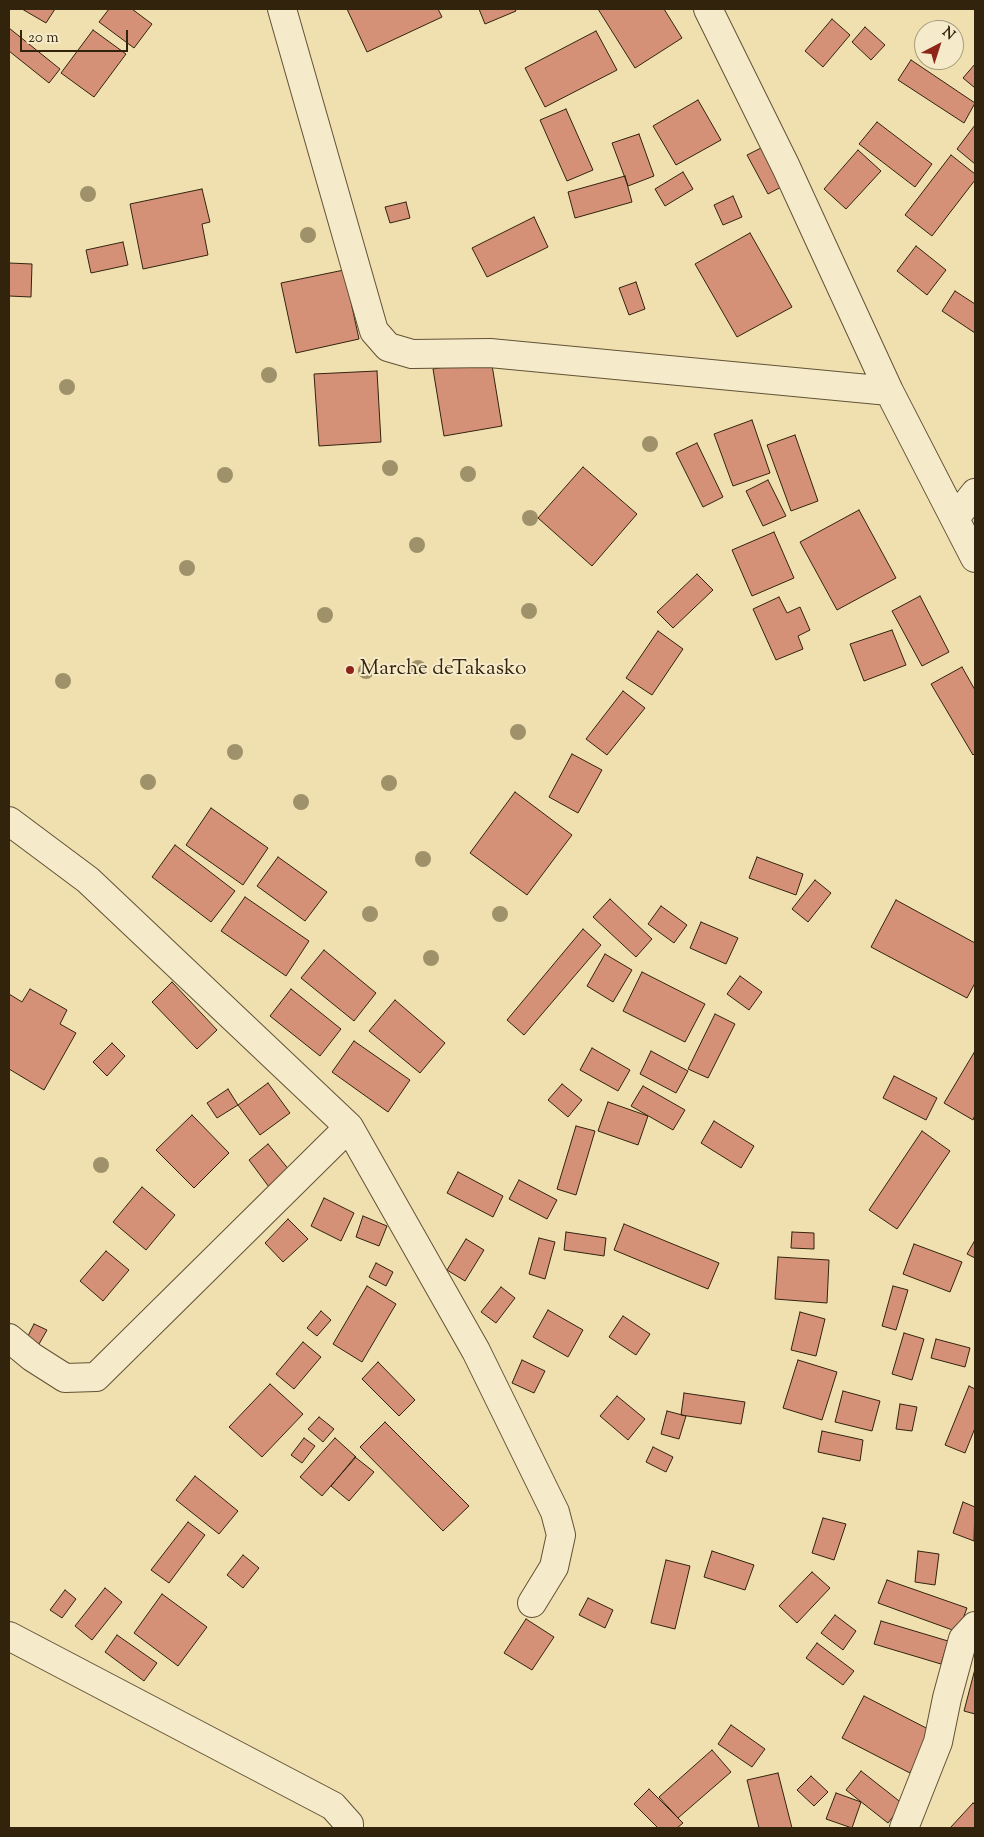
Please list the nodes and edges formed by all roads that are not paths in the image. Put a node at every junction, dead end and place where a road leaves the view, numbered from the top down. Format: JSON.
{"nodes":[{"id":1,"x":282,"y":9,"type":"edge"},
{"id":2,"x":708,"y":9,"type":"edge"},
{"id":3,"x":889,"y":391,"type":"junction"},
{"id":4,"x":975,"y":493,"type":"edge"},
{"id":5,"x":955,"y":518,"type":"junction"},
{"id":6,"x":975,"y":558,"type":"edge"},
{"id":7,"x":9,"y":821,"type":"edge"},
{"id":8,"x":349,"y":1127,"type":"junction"},
{"id":9,"x":9,"y":1338,"type":"edge"},
{"id":10,"x":532,"y":1603,"type":"dead end"},
{"id":11,"x":975,"y":1626,"type":"edge"},
{"id":12,"x":9,"y":1636,"type":"edge"},
{"id":13,"x":349,"y":1828,"type":"edge"},
{"id":14,"x":904,"y":1828,"type":"edge"}],
"edges":[{"from":1,"to":3,"type":"street"},
{"from":2,"to":3,"type":"street"},
{"from":3,"to":5,"type":"street"},
{"from":4,"to":5,"type":"street"},
{"from":5,"to":6,"type":"street"},
{"from":7,"to":8,"type":"street"},
{"from":8,"to":9,"type":"street"},
{"from":8,"to":10,"type":"street"},
{"from":11,"to":14,"type":"street"},
{"from":12,"to":13,"type":"street"}]}
